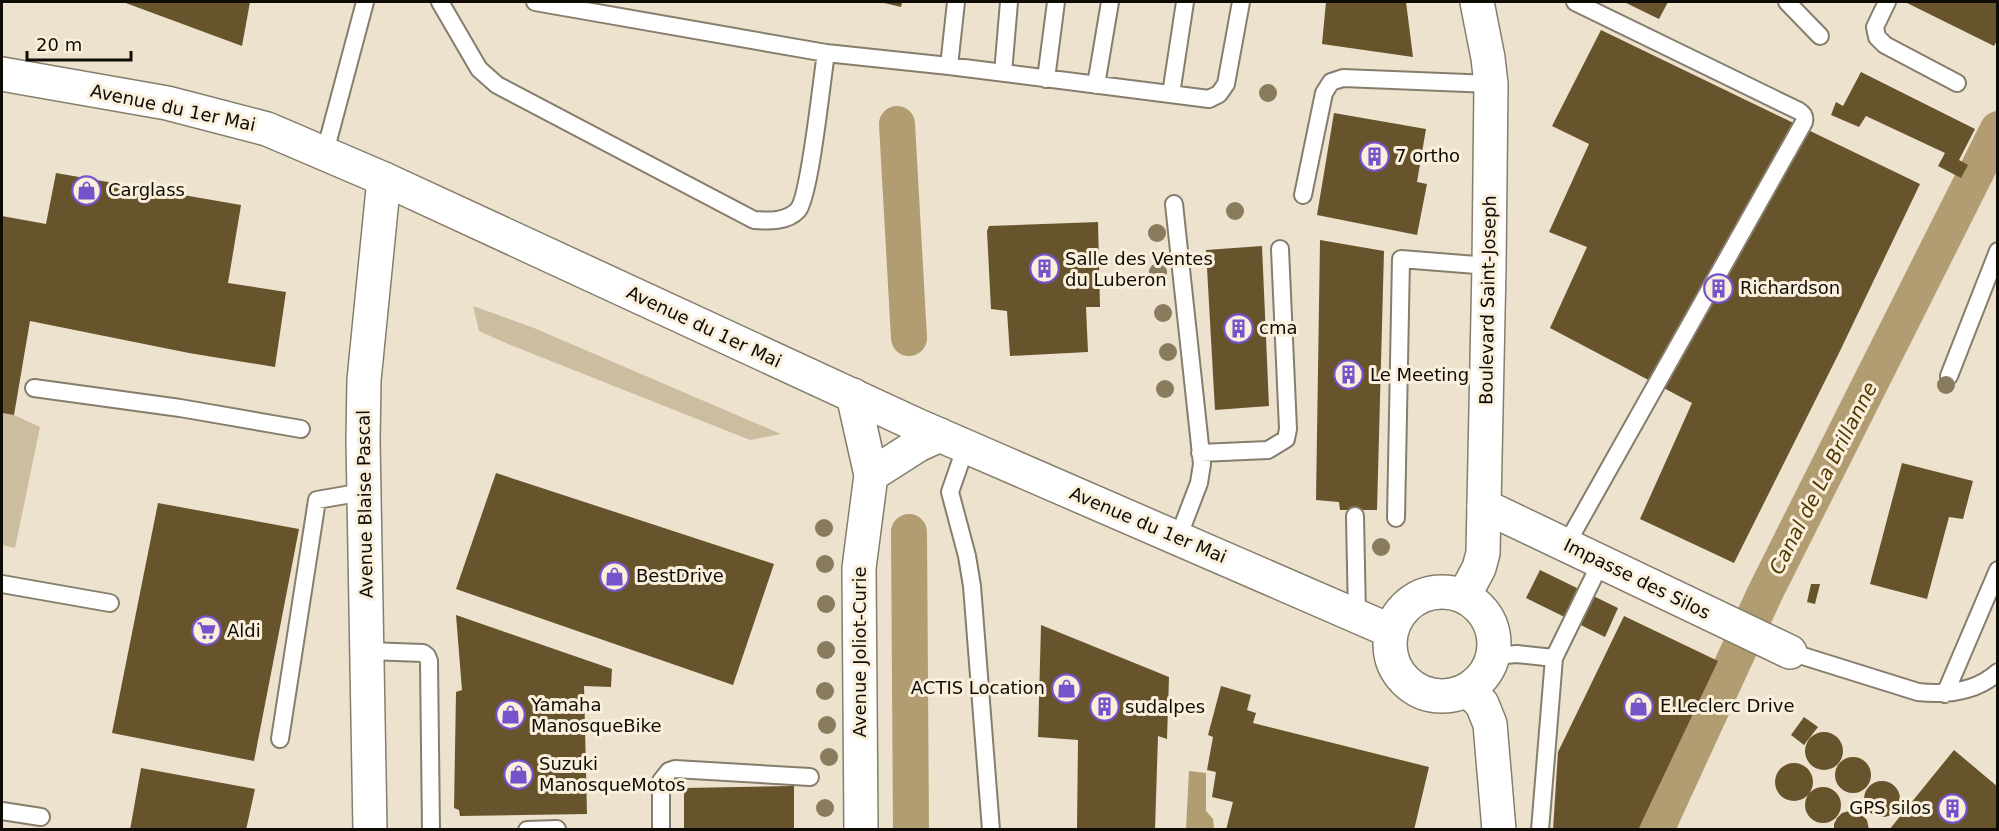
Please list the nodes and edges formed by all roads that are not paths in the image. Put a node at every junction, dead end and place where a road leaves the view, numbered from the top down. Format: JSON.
{"nodes":[{"id":1,"x":365,"y":2,"type":"edge"},
{"id":2,"x":440,"y":2,"type":"edge"},
{"id":3,"x":535,"y":2,"type":"edge"},
{"id":4,"x":956,"y":2,"type":"edge"},
{"id":5,"x":1009,"y":2,"type":"edge"},
{"id":6,"x":1056,"y":2,"type":"edge"},
{"id":7,"x":1110,"y":2,"type":"edge"},
{"id":8,"x":1185,"y":2,"type":"edge"},
{"id":9,"x":1241,"y":2,"type":"edge"},
{"id":10,"x":1477,"y":2,"type":"edge"},
{"id":11,"x":1575,"y":2,"type":"edge"},
{"id":12,"x":1787,"y":2,"type":"edge"},
{"id":13,"x":1887,"y":2,"type":"edge"},
{"id":14,"x":1820,"y":36,"type":"dead end"},
{"id":15,"x":826,"y":53,"type":"junction"},
{"id":16,"x":949,"y":66,"type":"junction"},
{"id":17,"x":1003,"y":73,"type":"junction"},
{"id":18,"x":2,"y":74,"type":"edge"},
{"id":19,"x":1046,"y":78,"type":"junction"},
{"id":20,"x":1956,"y":83,"type":"dead end"},
{"id":21,"x":1491,"y":84,"type":"junction"},
{"id":22,"x":1096,"y":85,"type":"junction"},
{"id":23,"x":1171,"y":94,"type":"junction"},
{"id":24,"x":325,"y":152,"type":"junction"},
{"id":25,"x":384,"y":179,"type":"junction"},
{"id":26,"x":1303,"y":195,"type":"dead end"},
{"id":27,"x":1174,"y":204,"type":"dead end"},
{"id":28,"x":1280,"y":249,"type":"dead end"},
{"id":29,"x":1998,"y":251,"type":"edge"},
{"id":30,"x":1490,"y":266,"type":"junction"},
{"id":31,"x":1949,"y":376,"type":"dead end"},
{"id":32,"x":34,"y":388,"type":"dead end"},
{"id":33,"x":853,"y":394,"type":"junction"},
{"id":34,"x":301,"y":429,"type":"dead end"},
{"id":35,"x":953,"y":440,"type":"junction"},
{"id":36,"x":1200,"y":453,"type":"junction"},
{"id":37,"x":872,"y":475,"type":"junction"},
{"id":38,"x":363,"y":492,"type":"junction"},
{"id":39,"x":1484,"y":506,"type":"junction"},
{"id":40,"x":1355,"y":516,"type":"dead end"},
{"id":41,"x":1396,"y":518,"type":"dead end"},
{"id":42,"x":1178,"y":538,"type":"junction"},
{"id":43,"x":1566,"y":545,"type":"junction"},
{"id":44,"x":1601,"y":562,"type":"junction"},
{"id":45,"x":1998,"y":570,"type":"edge"},
{"id":46,"x":2,"y":584,"type":"edge"},
{"id":47,"x":1464,"y":596,"type":"junction"},
{"id":48,"x":110,"y":603,"type":"dead end"},
{"id":49,"x":1357,"y":617,"type":"junction"},
{"id":50,"x":1391,"y":631,"type":"junction"},
{"id":51,"x":1763,"y":640,"type":"joint"},
{"id":52,"x":368,"y":651,"type":"junction"},
{"id":53,"x":1494,"y":656,"type":"junction"},
{"id":54,"x":1554,"y":658,"type":"junction"},
{"id":55,"x":1998,"y":672,"type":"edge"},
{"id":56,"x":1468,"y":690,"type":"junction"},
{"id":57,"x":1945,"y":694,"type":"junction"},
{"id":58,"x":280,"y":739,"type":"dead end"},
{"id":59,"x":810,"y":777,"type":"dead end"},
{"id":60,"x":2,"y":812,"type":"edge"},
{"id":61,"x":41,"y":817,"type":"dead end"},
{"id":62,"x":557,"y":829,"type":"edge"},
{"id":63,"x":370,"y":830,"type":"edge"},
{"id":64,"x":431,"y":830,"type":"edge"},
{"id":65,"x":526,"y":830,"type":"edge"},
{"id":66,"x":662,"y":830,"type":"edge"},
{"id":67,"x":861,"y":830,"type":"edge"},
{"id":68,"x":991,"y":830,"type":"edge"},
{"id":69,"x":1499,"y":830,"type":"edge"},
{"id":70,"x":1540,"y":830,"type":"edge"}],
"edges":[{"from":1,"to":24,"type":"lane"},
{"from":2,"to":15,"type":"lane"},
{"from":3,"to":15,"type":"lane"},
{"from":4,"to":16,"type":"lane"},
{"from":5,"to":17,"type":"lane"},
{"from":6,"to":19,"type":"lane"},
{"from":7,"to":22,"type":"lane"},
{"from":8,"to":23,"type":"lane"},
{"from":9,"to":23,"type":"lane"},
{"from":10,"to":21,"type":"street","name":"Boulevard Saint-Joseph"},
{"from":11,"to":43,"type":"lane"},
{"from":12,"to":14,"type":"lane"},
{"from":13,"to":20,"type":"lane"},
{"from":15,"to":16,"type":"lane"},
{"from":16,"to":17,"type":"lane"},
{"from":17,"to":19,"type":"lane"},
{"from":18,"to":24,"type":"street","name":"Avenue du 1er Mai"},
{"from":19,"to":22,"type":"lane"},
{"from":21,"to":26,"type":"lane"},
{"from":21,"to":30,"type":"street","name":"Boulevard Saint-Joseph"},
{"from":22,"to":23,"type":"lane"},
{"from":24,"to":25,"type":"street","name":"Avenue du 1er Mai"},
{"from":25,"to":33,"type":"street","name":"Avenue du 1er Mai"},
{"from":25,"to":38,"type":"street","name":"Avenue Blaise Pascal"},
{"from":27,"to":36,"type":"lane"},
{"from":28,"to":36,"type":"lane"},
{"from":29,"to":31,"type":"lane"},
{"from":30,"to":39,"type":"street","name":"Boulevard Saint-Joseph"},
{"from":30,"to":41,"type":"lane"},
{"from":32,"to":34,"type":"lane"},
{"from":33,"to":35,"type":"street","name":"Avenue du 1er Mai"},
{"from":33,"to":37,"type":"street","name":"Avenue Joliot-Curie"},
{"from":35,"to":37,"type":"street"},
{"from":35,"to":42,"type":"street","name":"Avenue du 1er Mai"},
{"from":35,"to":68,"type":"lane"},
{"from":36,"to":42,"type":"lane"},
{"from":37,"to":67,"type":"street","name":"Avenue Joliot-Curie"},
{"from":38,"to":52,"type":"street","name":"Avenue Blaise Pascal"},
{"from":38,"to":58,"type":"lane"},
{"from":39,"to":43,"type":"street","name":"Impasse des Silos"},
{"from":39,"to":47,"type":"street","name":"Boulevard Saint-Joseph"},
{"from":40,"to":49,"type":"lane"},
{"from":42,"to":49,"type":"street","name":"Avenue du 1er Mai"},
{"from":43,"to":44,"type":"street","name":"Impasse des Silos"},
{"from":44,"to":51,"type":"street","name":"Impasse des Silos"},
{"from":44,"to":54,"type":"lane"},
{"from":45,"to":57,"type":"lane"},
{"from":46,"to":48,"type":"lane"},
{"from":47,"to":50,"type":"street"},
{"from":47,"to":53,"type":"street"},
{"from":49,"to":50,"type":"street","name":"Avenue du 1er Mai"},
{"from":50,"to":56,"type":"street"},
{"from":51,"to":57,"type":"lane"},
{"from":52,"to":63,"type":"street","name":"Avenue Blaise Pascal"},
{"from":52,"to":64,"type":"lane"},
{"from":53,"to":54,"type":"lane"},
{"from":53,"to":56,"type":"street"},
{"from":54,"to":70,"type":"lane"},
{"from":55,"to":57,"type":"lane"},
{"from":56,"to":69,"type":"street"},
{"from":59,"to":66,"type":"lane"},
{"from":60,"to":61,"type":"lane"},
{"from":62,"to":65,"type":"lane"}]}
